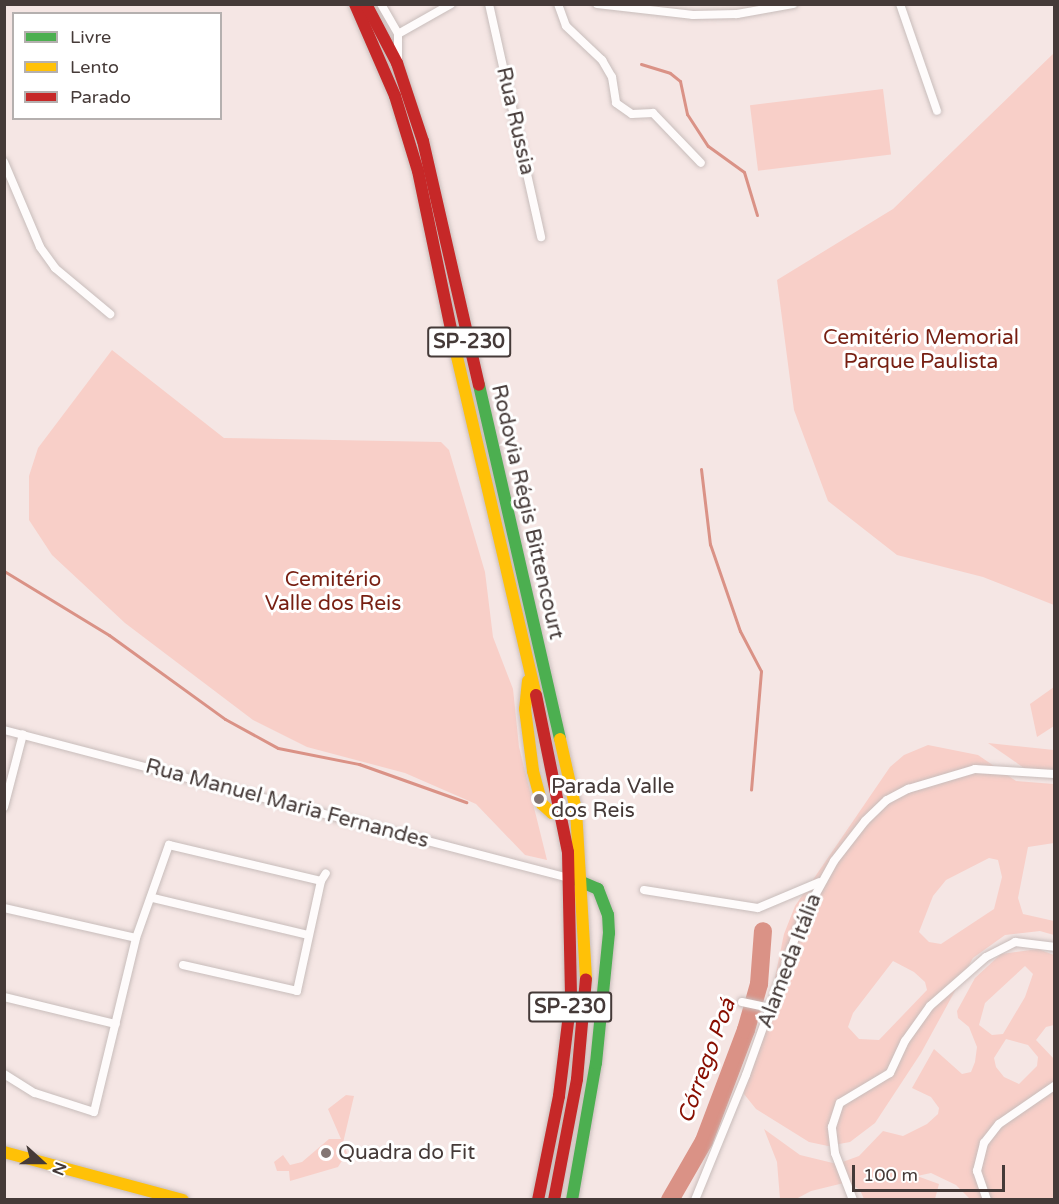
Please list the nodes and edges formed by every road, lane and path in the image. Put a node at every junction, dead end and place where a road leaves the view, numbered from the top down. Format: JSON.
{"nodes":[{"id":1,"x":355,"y":4,"type":"edge"},
{"id":2,"x":366,"y":4,"type":"edge"},
{"id":3,"x":381,"y":4,"type":"edge"},
{"id":4,"x":452,"y":4,"type":"edge"},
{"id":5,"x":489,"y":4,"type":"edge"},
{"id":6,"x":558,"y":4,"type":"edge"},
{"id":7,"x":597,"y":4,"type":"edge"},
{"id":8,"x":793,"y":4,"type":"edge"},
{"id":9,"x":900,"y":4,"type":"edge"},
{"id":10,"x":398,"y":34,"type":"junction"},
{"id":11,"x":397,"y":63,"type":"junction"},
{"id":12,"x":938,"y":111,"type":"dead end"},
{"id":13,"x":4,"y":162,"type":"edge"},
{"id":14,"x":701,"y":163,"type":"dead end"},
{"id":15,"x":541,"y":237,"type":"dead end"},
{"id":16,"x":110,"y":314,"type":"dead end"},
{"id":17,"x":528,"y":665,"type":"junction"},
{"id":18,"x":4,"y":730,"type":"edge"},
{"id":19,"x":23,"y":734,"type":"junction"},
{"id":20,"x":1054,"y":774,"type":"edge"},
{"id":21,"x":4,"y":807,"type":"edge"},
{"id":22,"x":576,"y":810,"type":"junction"},
{"id":23,"x":561,"y":812,"type":"junction"},
{"id":24,"x":326,"y":873,"type":"dead end"},
{"id":25,"x":569,"y":878,"type":"junction"},
{"id":26,"x":321,"y":881,"type":"junction"},
{"id":27,"x":583,"y":881,"type":"junction"},
{"id":28,"x":820,"y":882,"type":"junction"},
{"id":29,"x":644,"y":890,"type":"dead end"},
{"id":30,"x":153,"y":898,"type":"junction"},
{"id":31,"x":4,"y":908,"type":"edge"},
{"id":32,"x":308,"y":936,"type":"junction"},
{"id":33,"x":135,"y":938,"type":"junction"},
{"id":34,"x":1054,"y":947,"type":"edge"},
{"id":35,"x":183,"y":965,"type":"dead end"},
{"id":36,"x":4,"y":997,"type":"edge"},
{"id":37,"x":742,"y":1002,"type":"dead end"},
{"id":38,"x":771,"y":1008,"type":"junction"},
{"id":39,"x":116,"y":1024,"type":"junction"},
{"id":40,"x":4,"y":1074,"type":"edge"},
{"id":41,"x":1054,"y":1086,"type":"edge"},
{"id":42,"x":4,"y":1152,"type":"edge"},
{"id":43,"x":572,"y":1199,"type":"edge"},
{"id":44,"x":183,"y":1200,"type":"edge"},
{"id":45,"x":538,"y":1200,"type":"edge"},
{"id":46,"x":554,"y":1200,"type":"edge"},
{"id":47,"x":695,"y":1200,"type":"edge"},
{"id":48,"x":853,"y":1200,"type":"edge"},
{"id":49,"x":987,"y":1200,"type":"edge"}],
"edges":[{"from":1,"to":17,"type":"main road","name":"Rodovia Régis Bittencourt","number":"SP-230"},
{"from":2,"to":11,"type":"main road","name":"Rodovia Régis Bittencourt","number":"SP-230"},
{"from":3,"to":10,"type":"street"},
{"from":4,"to":10,"type":"street"},
{"from":5,"to":15,"type":"street","name":"Rua Russia"},
{"from":6,"to":14,"type":"street"},
{"from":7,"to":8,"type":"street"},
{"from":9,"to":12,"type":"street"},
{"from":10,"to":11,"type":"street"},
{"from":11,"to":22,"type":"main road","name":"Rodovia Régis Bittencourt","number":"SP-230"},
{"from":13,"to":16,"type":"street"},
{"from":17,"to":23,"type":"main road","number":"SP-230"},
{"from":17,"to":23,"type":"main road"},
{"from":18,"to":19,"type":"street","name":"Rua Manuel Maria Fernandes"},
{"from":19,"to":21,"type":"street"},
{"from":19,"to":25,"type":"street","name":"Rua Manuel Maria Fernandes"},
{"from":20,"to":28,"type":"street","name":"Alameda Itália"},
{"from":22,"to":23,"type":"main road"},
{"from":22,"to":27,"type":"main road","name":"Rodovia Régis Bittencourt","number":"SP-230"},
{"from":23,"to":25,"type":"main road","number":"SP-230"},
{"from":24,"to":26,"type":"street"},
{"from":25,"to":27,"type":"main road"},
{"from":25,"to":45,"type":"main road","number":"SP-230"},
{"from":26,"to":30,"type":"street"},
{"from":26,"to":32,"type":"street"},
{"from":27,"to":43,"type":"main road"},
{"from":27,"to":46,"type":"main road","number":"SP-230"},
{"from":28,"to":29,"type":"street"},
{"from":28,"to":38,"type":"street","name":"Alameda Itália"},
{"from":30,"to":32,"type":"street"},
{"from":30,"to":33,"type":"street"},
{"from":31,"to":33,"type":"street"},
{"from":32,"to":35,"type":"street"},
{"from":33,"to":39,"type":"street"},
{"from":34,"to":48,"type":"street"},
{"from":36,"to":39,"type":"street"},
{"from":37,"to":38,"type":"street"},
{"from":38,"to":47,"type":"street","name":"Alameda Itália"},
{"from":39,"to":40,"type":"street"},
{"from":41,"to":49,"type":"street"},
{"from":42,"to":44,"type":"main road"}]}
